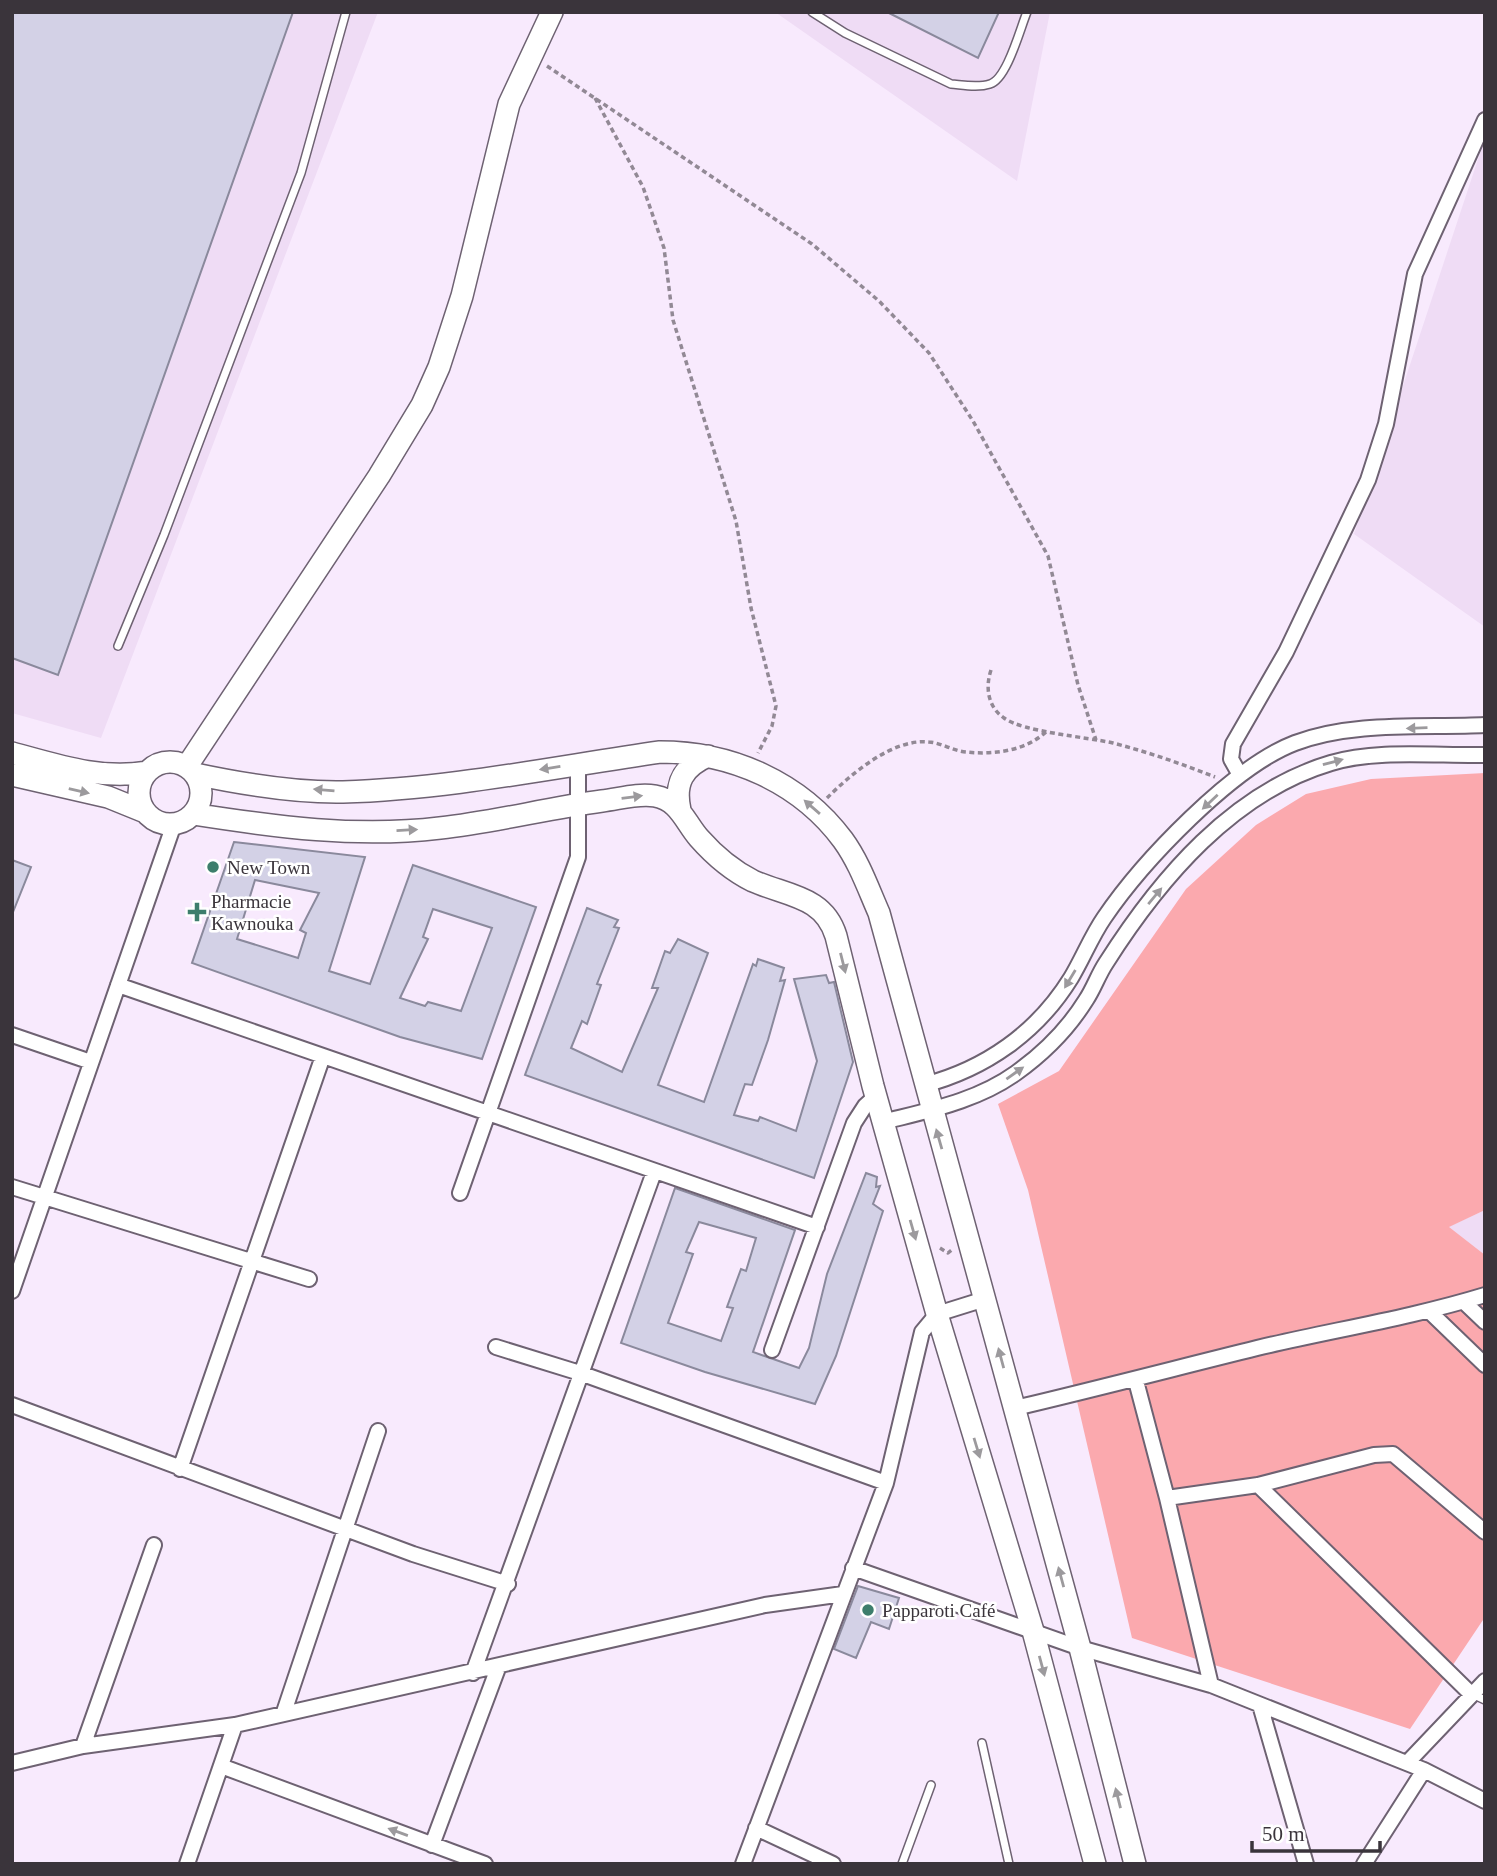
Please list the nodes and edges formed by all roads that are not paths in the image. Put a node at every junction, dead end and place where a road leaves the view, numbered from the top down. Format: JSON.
{"nodes":[{"id":1,"x":346,"y":12,"type":"edge"},
{"id":2,"x":552,"y":12,"type":"edge"},
{"id":3,"x":812,"y":12,"type":"edge"},
{"id":4,"x":1027,"y":12,"type":"edge"},
{"id":5,"x":1485,"y":120,"type":"edge"},
{"id":6,"x":118,"y":646,"type":"dead end"},
{"id":7,"x":1485,"y":725,"type":"edge"},
{"id":8,"x":12,"y":754,"type":"edge"},
{"id":9,"x":1485,"y":755,"type":"edge"},
{"id":10,"x":708,"y":756,"type":"junction"},
{"id":11,"x":578,"y":764,"type":"junction"},
{"id":12,"x":191,"y":770,"type":"junction"},
{"id":13,"x":147,"y":772,"type":"junction"},
{"id":14,"x":12,"y":775,"type":"edge"},
{"id":15,"x":1235,"y":779,"type":"junction"},
{"id":16,"x":579,"y":804,"type":"junction"},
{"id":17,"x":680,"y":810,"type":"junction"},
{"id":18,"x":145,"y":812,"type":"junction"},
{"id":19,"x":193,"y":814,"type":"junction"},
{"id":20,"x":174,"y":824,"type":"junction"},
{"id":21,"x":118,"y":985,"type":"junction"},
{"id":22,"x":12,"y":1035,"type":"edge"},
{"id":23,"x":323,"y":1056,"type":"junction"},
{"id":24,"x":91,"y":1062,"type":"junction"},
{"id":25,"x":924,"y":1085,"type":"junction"},
{"id":26,"x":876,"y":1096,"type":"junction"},
{"id":27,"x":931,"y":1110,"type":"junction"},
{"id":28,"x":489,"y":1111,"type":"junction"},
{"id":29,"x":883,"y":1122,"type":"junction"},
{"id":30,"x":654,"y":1172,"type":"junction"},
{"id":31,"x":12,"y":1187,"type":"edge"},
{"id":32,"x":460,"y":1194,"type":"dead end"},
{"id":33,"x":45,"y":1197,"type":"junction"},
{"id":34,"x":817,"y":1227,"type":"junction"},
{"id":35,"x":253,"y":1261,"type":"junction"},
{"id":36,"x":309,"y":1279,"type":"dead end"},
{"id":37,"x":12,"y":1291,"type":"edge"},
{"id":38,"x":1485,"y":1295,"type":"edge"},
{"id":39,"x":985,"y":1299,"type":"junction"},
{"id":40,"x":1464,"y":1301,"type":"junction"},
{"id":41,"x":1429,"y":1311,"type":"junction"},
{"id":42,"x":937,"y":1314,"type":"junction"},
{"id":43,"x":1485,"y":1322,"type":"edge"},
{"id":44,"x":496,"y":1347,"type":"dead end"},
{"id":45,"x":772,"y":1350,"type":"dead end"},
{"id":46,"x":1485,"y":1365,"type":"edge"},
{"id":47,"x":580,"y":1373,"type":"junction"},
{"id":48,"x":1136,"y":1381,"type":"junction"},
{"id":49,"x":12,"y":1405,"type":"edge"},
{"id":50,"x":1015,"y":1408,"type":"junction"},
{"id":51,"x":378,"y":1431,"type":"dead end"},
{"id":52,"x":180,"y":1469,"type":"junction"},
{"id":53,"x":886,"y":1483,"type":"junction"},
{"id":54,"x":1258,"y":1485,"type":"junction"},
{"id":55,"x":1167,"y":1498,"type":"junction"},
{"id":56,"x":344,"y":1529,"type":"junction"},
{"id":57,"x":1485,"y":1532,"type":"edge"},
{"id":58,"x":154,"y":1545,"type":"dead end"},
{"id":59,"x":853,"y":1568,"type":"junction"},
{"id":60,"x":508,"y":1584,"type":"junction"},
{"id":61,"x":843,"y":1594,"type":"junction"},
{"id":62,"x":1032,"y":1631,"type":"junction"},
{"id":63,"x":1080,"y":1648,"type":"junction"},
{"id":64,"x":498,"y":1668,"type":"junction"},
{"id":65,"x":473,"y":1672,"type":"junction"},
{"id":66,"x":1485,"y":1681,"type":"edge"},
{"id":67,"x":1211,"y":1685,"type":"junction"},
{"id":68,"x":1478,"y":1697,"type":"edge"},
{"id":69,"x":1260,"y":1706,"type":"junction"},
{"id":70,"x":284,"y":1712,"type":"junction"},
{"id":71,"x":235,"y":1725,"type":"junction"},
{"id":72,"x":982,"y":1743,"type":"dead end"},
{"id":73,"x":83,"y":1746,"type":"junction"},
{"id":74,"x":12,"y":1763,"type":"edge"},
{"id":75,"x":1407,"y":1763,"type":"junction"},
{"id":76,"x":221,"y":1766,"type":"junction"},
{"id":77,"x":1424,"y":1770,"type":"junction"},
{"id":78,"x":931,"y":1786,"type":"dead end"},
{"id":79,"x":1485,"y":1801,"type":"edge"},
{"id":80,"x":756,"y":1828,"type":"junction"},
{"id":81,"x":432,"y":1845,"type":"junction"},
{"id":82,"x":461,"y":1860,"type":"edge"},
{"id":83,"x":187,"y":1864,"type":"edge"},
{"id":84,"x":485,"y":1864,"type":"edge"},
{"id":85,"x":743,"y":1864,"type":"edge"},
{"id":86,"x":833,"y":1864,"type":"edge"},
{"id":87,"x":902,"y":1864,"type":"edge"},
{"id":88,"x":1009,"y":1864,"type":"edge"},
{"id":89,"x":1095,"y":1864,"type":"edge"},
{"id":90,"x":1135,"y":1864,"type":"edge"},
{"id":91,"x":1306,"y":1864,"type":"edge"},
{"id":92,"x":1364,"y":1864,"type":"edge"}],
"edges":[{"from":1,"to":6,"type":"lane"},
{"from":2,"to":12,"type":"street"},
{"from":3,"to":4,"type":"lane"},
{"from":5,"to":15,"type":"street"},
{"from":7,"to":15,"type":"street","one_way":true},
{"from":8,"to":13,"type":"street"},
{"from":27,"to":9,"type":"street","one_way":true},
{"from":10,"to":11,"type":"street"},
{"from":10,"to":17,"type":"street"},
{"from":25,"to":10,"type":"street","one_way":true},
{"from":11,"to":12,"type":"street","one_way":true},
{"from":11,"to":16,"type":"street"},
{"from":12,"to":13,"type":"street"},
{"from":12,"to":19,"type":"street"},
{"from":13,"to":18,"type":"street"},
{"from":14,"to":18,"type":"street","one_way":true},
{"from":15,"to":25,"type":"street","one_way":true},
{"from":16,"to":17,"type":"street","one_way":true},
{"from":19,"to":16,"type":"street","one_way":true},
{"from":16,"to":28,"type":"street"},
{"from":17,"to":26,"type":"street","one_way":true},
{"from":18,"to":20,"type":"street"},
{"from":19,"to":20,"type":"street"},
{"from":20,"to":21,"type":"street"},
{"from":21,"to":23,"type":"street"},
{"from":21,"to":24,"type":"street"},
{"from":22,"to":24,"type":"street"},
{"from":23,"to":28,"type":"street"},
{"from":23,"to":35,"type":"street"},
{"from":24,"to":33,"type":"street"},
{"from":25,"to":27,"type":"street"},
{"from":26,"to":29,"type":"street"},
{"from":26,"to":34,"type":"street"},
{"from":27,"to":29,"type":"street"},
{"from":39,"to":27,"type":"street","one_way":true},
{"from":28,"to":30,"type":"street"},
{"from":28,"to":32,"type":"street"},
{"from":29,"to":42,"type":"street","one_way":true},
{"from":30,"to":34,"type":"street"},
{"from":30,"to":47,"type":"street"},
{"from":31,"to":33,"type":"street"},
{"from":33,"to":35,"type":"street"},
{"from":33,"to":37,"type":"street"},
{"from":34,"to":45,"type":"street"},
{"from":35,"to":36,"type":"street"},
{"from":35,"to":52,"type":"street"},
{"from":38,"to":40,"type":"street"},
{"from":39,"to":42,"type":"street"},
{"from":50,"to":39,"type":"street","one_way":true},
{"from":40,"to":41,"type":"street"},
{"from":40,"to":43,"type":"street"},
{"from":41,"to":46,"type":"street"},
{"from":41,"to":48,"type":"street"},
{"from":42,"to":53,"type":"street"},
{"from":42,"to":62,"type":"street","one_way":true},
{"from":44,"to":47,"type":"street"},
{"from":47,"to":53,"type":"street"},
{"from":47,"to":60,"type":"street"},
{"from":48,"to":50,"type":"street"},
{"from":48,"to":55,"type":"street"},
{"from":49,"to":52,"type":"street"},
{"from":63,"to":50,"type":"street","one_way":true},
{"from":51,"to":56,"type":"street"},
{"from":52,"to":56,"type":"street"},
{"from":53,"to":59,"type":"street"},
{"from":54,"to":55,"type":"street"},
{"from":54,"to":57,"type":"street"},
{"from":54,"to":68,"type":"street"},
{"from":55,"to":67,"type":"street"},
{"from":56,"to":60,"type":"street"},
{"from":56,"to":70,"type":"street"},
{"from":58,"to":73,"type":"street"},
{"from":59,"to":61,"type":"street"},
{"from":59,"to":62,"type":"street"},
{"from":60,"to":65,"type":"street"},
{"from":61,"to":64,"type":"street"},
{"from":61,"to":80,"type":"street"},
{"from":62,"to":63,"type":"street"},
{"from":62,"to":89,"type":"street","one_way":true},
{"from":63,"to":67,"type":"street"},
{"from":90,"to":63,"type":"street","one_way":true},
{"from":64,"to":65,"type":"street"},
{"from":64,"to":81,"type":"street"},
{"from":65,"to":70,"type":"street"},
{"from":66,"to":68,"type":"street"},
{"from":67,"to":69,"type":"street"},
{"from":68,"to":75,"type":"street"},
{"from":69,"to":75,"type":"street"},
{"from":69,"to":91,"type":"street"},
{"from":70,"to":71,"type":"street"},
{"from":71,"to":73,"type":"street"},
{"from":71,"to":76,"type":"street"},
{"from":72,"to":88,"type":"lane"},
{"from":73,"to":74,"type":"street"},
{"from":75,"to":77,"type":"street"},
{"from":81,"to":76,"type":"street","one_way":true},
{"from":76,"to":83,"type":"street"},
{"from":77,"to":79,"type":"street"},
{"from":77,"to":92,"type":"street"},
{"from":78,"to":87,"type":"lane"},
{"from":80,"to":85,"type":"street"},
{"from":80,"to":86,"type":"street"},
{"from":81,"to":82,"type":"street"},
{"from":82,"to":84,"type":"street"}]}
